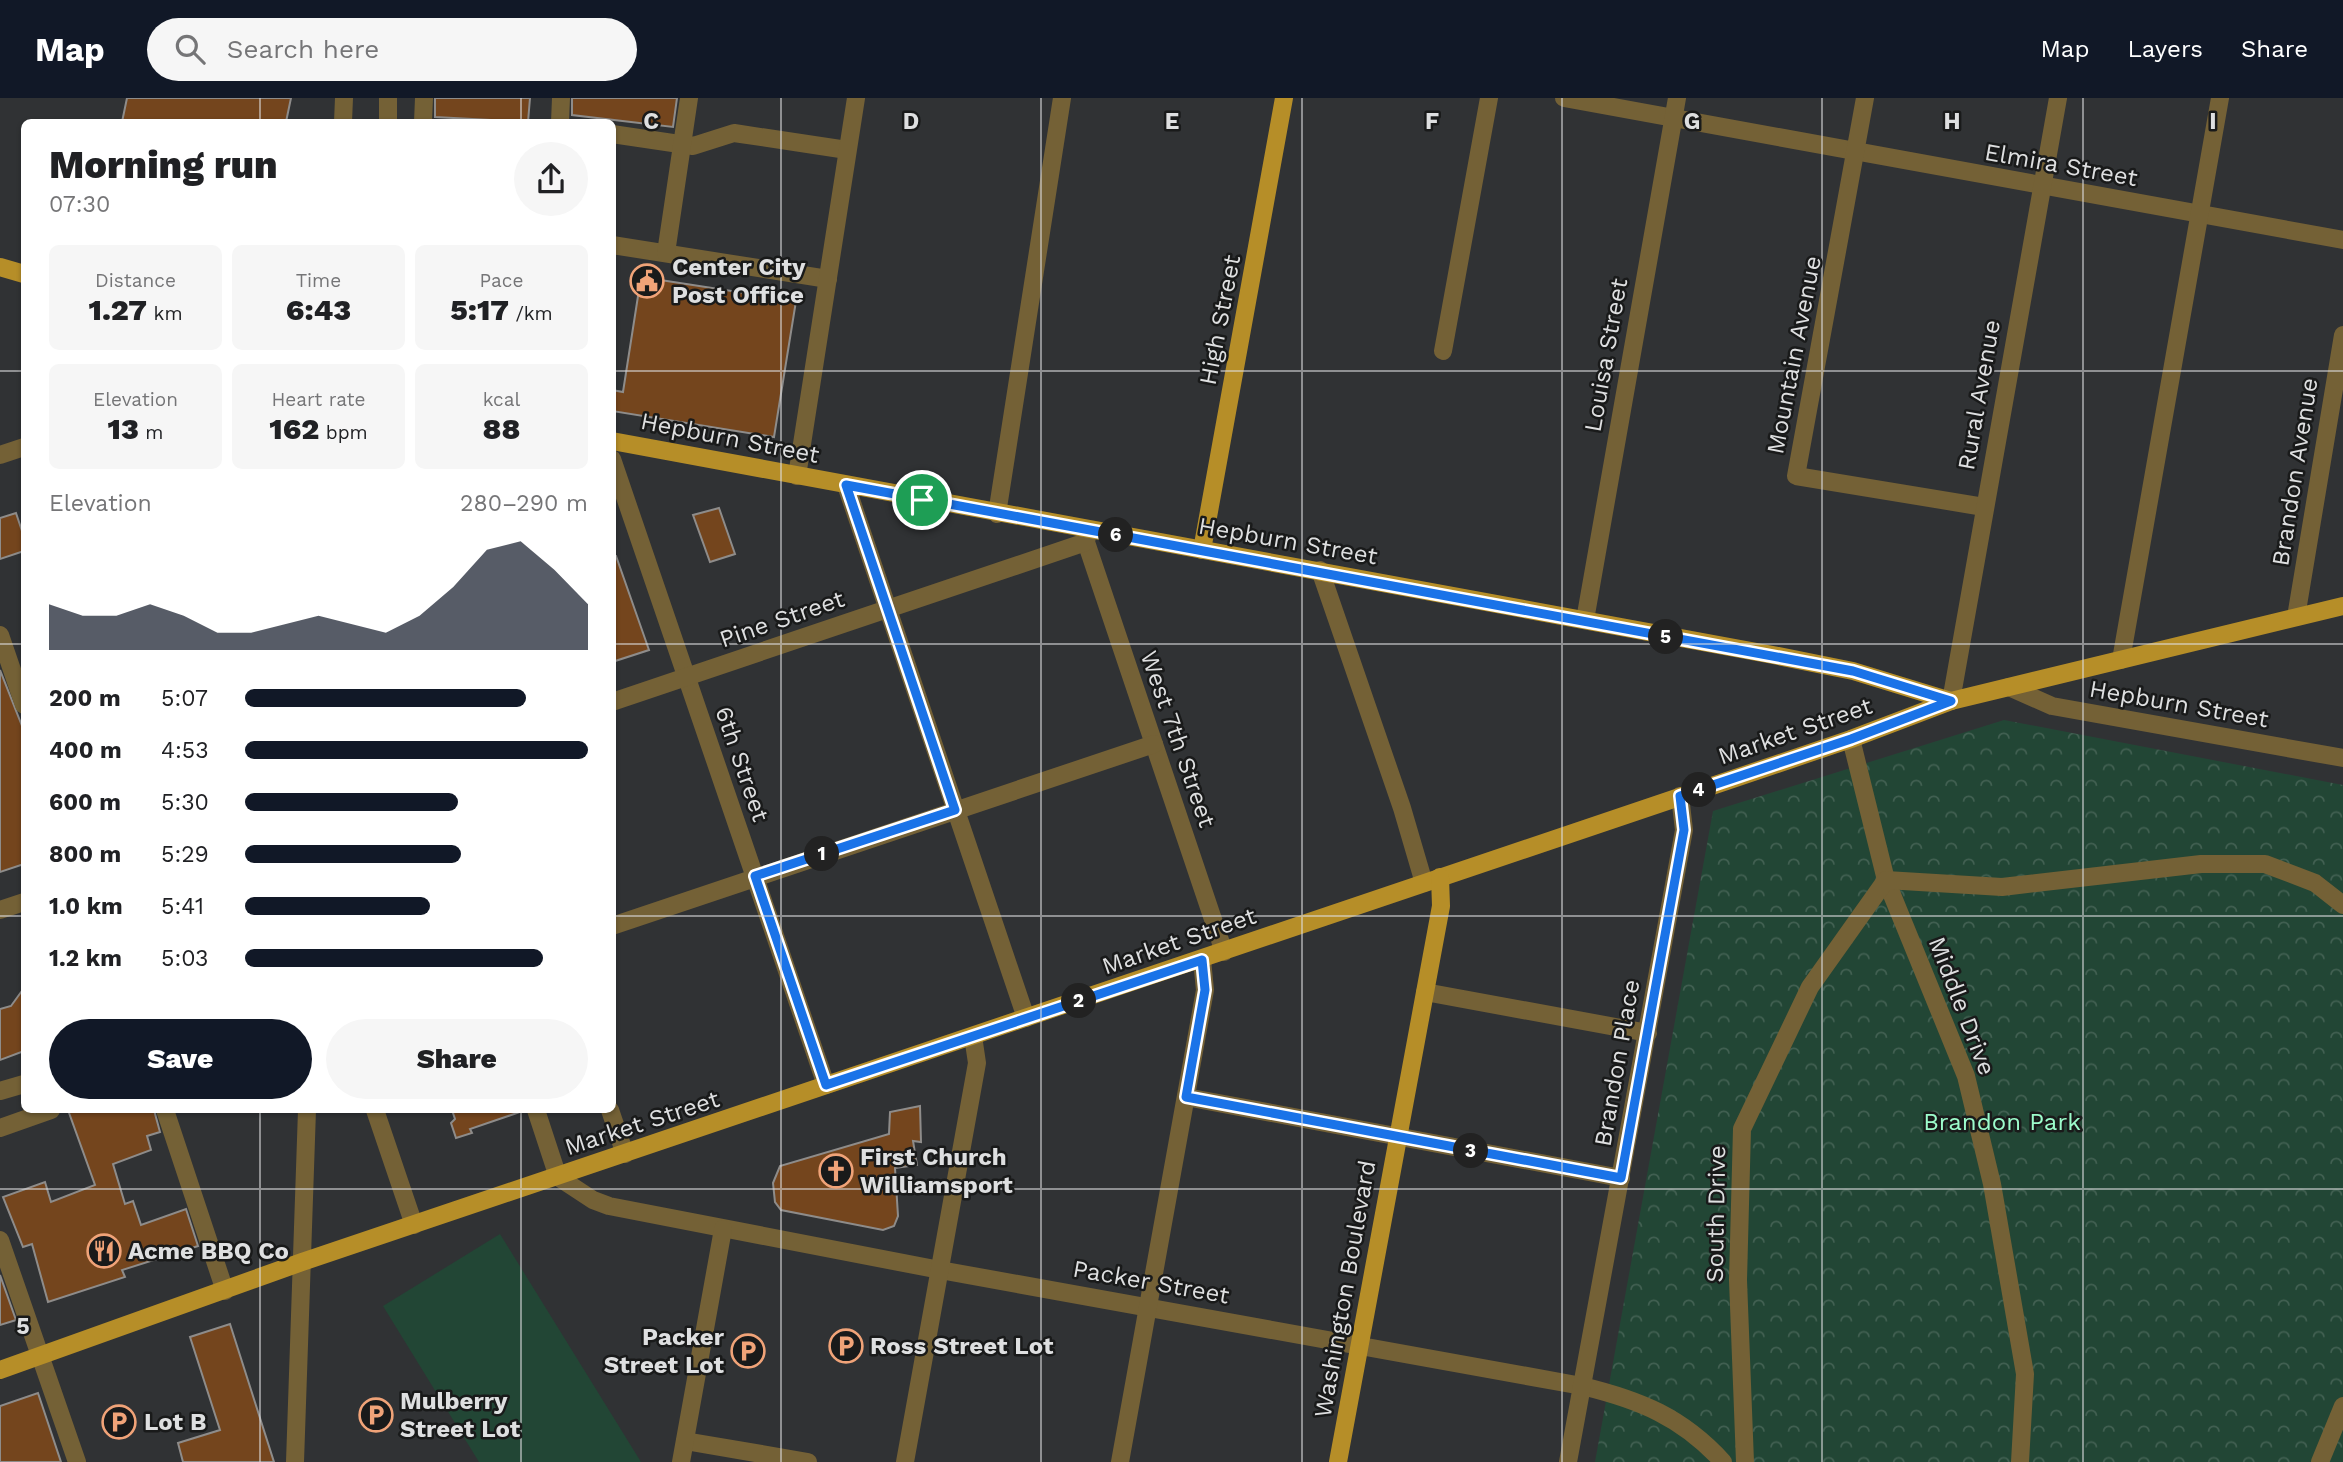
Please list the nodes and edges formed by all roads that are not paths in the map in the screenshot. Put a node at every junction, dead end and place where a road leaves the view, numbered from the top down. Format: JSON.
{"nodes":[{"id":1,"x":344,"y":98,"type":"edge"},
{"id":2,"x":388,"y":98,"type":"edge"},
{"id":3,"x":424,"y":98,"type":"edge"},
{"id":4,"x":561,"y":98,"type":"edge"},
{"id":5,"x":689,"y":98,"type":"edge"},
{"id":6,"x":856,"y":98,"type":"edge"},
{"id":7,"x":1062,"y":98,"type":"edge"},
{"id":8,"x":1284,"y":98,"type":"edge"},
{"id":9,"x":1489,"y":98,"type":"edge"},
{"id":10,"x":1564,"y":98,"type":"edge"},
{"id":11,"x":1677,"y":98,"type":"edge"},
{"id":12,"x":1866,"y":98,"type":"edge"},
{"id":13,"x":2058,"y":98,"type":"edge"},
{"id":14,"x":2220,"y":98,"type":"edge"},
{"id":15,"x":1673,"y":118,"type":"junction"},
{"id":16,"x":342,"y":119,"type":"edge"},
{"id":17,"x":388,"y":119,"type":"edge"},
{"id":18,"x":423,"y":119,"type":"edge"},
{"id":19,"x":560,"y":119,"type":"edge"},
{"id":20,"x":616,"y":135,"type":"edge"},
{"id":21,"x":682,"y":145,"type":"junction"},
{"id":22,"x":848,"y":150,"type":"junction"},
{"id":23,"x":1856,"y":152,"type":"junction"},
{"id":24,"x":2041,"y":186,"type":"junction"},
{"id":25,"x":2200,"y":215,"type":"junction"},
{"id":26,"x":2343,"y":240,"type":"edge"},
{"id":27,"x":616,"y":245,"type":"edge"},
{"id":28,"x":666,"y":253,"type":"junction"},
{"id":29,"x":0,"y":267,"type":"edge"},
{"id":30,"x":21,"y":273,"type":"edge"},
{"id":31,"x":828,"y":279,"type":"junction"},
{"id":32,"x":2343,"y":335,"type":"edge"},
{"id":33,"x":1443,"y":351,"type":"dead end"},
{"id":34,"x":616,"y":442,"type":"edge"},
{"id":35,"x":21,"y":448,"type":"edge"},
{"id":36,"x":0,"y":456,"type":"edge"},
{"id":37,"x":797,"y":476,"type":"junction"},
{"id":38,"x":616,"y":477,"type":"edge"},
{"id":39,"x":846,"y":485,"type":"junction"},
{"id":40,"x":1984,"y":507,"type":"junction"},
{"id":41,"x":997,"y":514,"type":"junction"},
{"id":42,"x":1087,"y":536,"type":"junction"},
{"id":43,"x":1202,"y":550,"type":"junction"},
{"id":44,"x":1320,"y":570,"type":"junction"},
{"id":45,"x":2343,"y":606,"type":"edge"},
{"id":46,"x":888,"y":609,"type":"junction"},
{"id":47,"x":2295,"y":617,"type":"junction"},
{"id":48,"x":1585,"y":620,"type":"junction"},
{"id":49,"x":0,"y":635,"type":"edge"},
{"id":50,"x":2121,"y":660,"type":"junction"},
{"id":51,"x":687,"y":677,"type":"junction"},
{"id":52,"x":14,"y":682,"type":"edge"},
{"id":53,"x":2009,"y":687,"type":"junction"},
{"id":54,"x":21,"y":698,"type":"edge"},
{"id":55,"x":616,"y":701,"type":"edge"},
{"id":56,"x":1951,"y":701,"type":"junction"},
{"id":57,"x":1851,"y":739,"type":"junction"},
{"id":58,"x":1154,"y":744,"type":"junction"},
{"id":59,"x":2343,"y":758,"type":"edge"},
{"id":60,"x":1680,"y":796,"type":"junction"},
{"id":61,"x":955,"y":810,"type":"junction"},
{"id":62,"x":755,"y":876,"type":"junction"},
{"id":63,"x":1432,"y":880,"type":"junction"},
{"id":64,"x":1886,"y":880,"type":"junction"},
{"id":65,"x":21,"y":903,"type":"edge"},
{"id":66,"x":2343,"y":905,"type":"edge"},
{"id":67,"x":0,"y":910,"type":"edge"},
{"id":68,"x":616,"y":925,"type":"edge"},
{"id":69,"x":1224,"y":952,"type":"junction"},
{"id":70,"x":1202,"y":960,"type":"junction"},
{"id":71,"x":1425,"y":992,"type":"junction"},
{"id":72,"x":1026,"y":1018,"type":"junction"},
{"id":73,"x":1648,"y":1033,"type":"junction"},
{"id":74,"x":974,"y":1036,"type":"junction"},
{"id":75,"x":21,"y":1085,"type":"edge"},
{"id":76,"x":826,"y":1085,"type":"junction"},
{"id":77,"x":0,"y":1091,"type":"edge"},
{"id":78,"x":1186,"y":1097,"type":"junction"},
{"id":79,"x":42,"y":1113,"type":"edge"},
{"id":80,"x":166,"y":1113,"type":"edge"},
{"id":81,"x":307,"y":1113,"type":"edge"},
{"id":82,"x":376,"y":1113,"type":"edge"},
{"id":83,"x":537,"y":1113,"type":"edge"},
{"id":84,"x":611,"y":1113,"type":"edge"},
{"id":85,"x":0,"y":1127,"type":"edge"},
{"id":86,"x":1398,"y":1138,"type":"junction"},
{"id":87,"x":625,"y":1154,"type":"junction"},
{"id":88,"x":558,"y":1177,"type":"junction"},
{"id":89,"x":1621,"y":1178,"type":"junction"},
{"id":90,"x":414,"y":1225,"type":"junction"},
{"id":91,"x":723,"y":1229,"type":"junction"},
{"id":92,"x":0,"y":1240,"type":"edge"},
{"id":93,"x":302,"y":1262,"type":"junction"},
{"id":94,"x":940,"y":1270,"type":"junction"},
{"id":95,"x":225,"y":1291,"type":"junction"},
{"id":96,"x":1149,"y":1306,"type":"junction"},
{"id":97,"x":1360,"y":1345,"type":"junction"},
{"id":98,"x":40,"y":1356,"type":"junction"},
{"id":99,"x":0,"y":1370,"type":"edge"},
{"id":100,"x":1582,"y":1386,"type":"junction"},
{"id":101,"x":2343,"y":1406,"type":"edge"},
{"id":102,"x":685,"y":1441,"type":"junction"},
{"id":103,"x":76,"y":1462,"type":"edge"},
{"id":104,"x":295,"y":1462,"type":"edge"},
{"id":105,"x":681,"y":1462,"type":"edge"},
{"id":106,"x":808,"y":1462,"type":"edge"},
{"id":107,"x":905,"y":1462,"type":"edge"},
{"id":108,"x":1120,"y":1462,"type":"edge"},
{"id":109,"x":1338,"y":1462,"type":"edge"},
{"id":110,"x":1568,"y":1462,"type":"edge"},
{"id":111,"x":1723,"y":1462,"type":"edge"},
{"id":112,"x":1745,"y":1462,"type":"edge"},
{"id":113,"x":2020,"y":1462,"type":"edge"},
{"id":114,"x":2320,"y":1462,"type":"edge"}],
"edges":[{"from":1,"to":16,"type":"street"},
{"from":2,"to":17,"type":"street"},
{"from":3,"to":18,"type":"street"},
{"from":4,"to":19,"type":"street"},
{"from":5,"to":21,"type":"street"},
{"from":6,"to":22,"type":"street"},
{"from":7,"to":41,"type":"street"},
{"from":8,"to":43,"type":"main road","name":"High Street"},
{"from":9,"to":33,"type":"street"},
{"from":10,"to":15,"type":"street","name":"Elmira Street"},
{"from":11,"to":15,"type":"street","name":"Louisa Street"},
{"from":12,"to":23,"type":"street","name":"Mountain Avenue"},
{"from":13,"to":24,"type":"street","name":"Rural Avenue"},
{"from":14,"to":25,"type":"street"},
{"from":15,"to":23,"type":"street","name":"Elmira Street"},
{"from":15,"to":48,"type":"street","name":"Louisa Street"},
{"from":20,"to":21,"type":"street"},
{"from":21,"to":22,"type":"street"},
{"from":21,"to":28,"type":"street"},
{"from":22,"to":31,"type":"street"},
{"from":23,"to":24,"type":"street","name":"Elmira Street"},
{"from":23,"to":40,"type":"street","name":"Mountain Avenue"},
{"from":24,"to":25,"type":"street","name":"Elmira Street"},
{"from":24,"to":40,"type":"street","name":"Rural Avenue"},
{"from":25,"to":26,"type":"street","name":"Elmira Street"},
{"from":25,"to":50,"type":"street"},
{"from":27,"to":28,"type":"street"},
{"from":28,"to":31,"type":"street"},
{"from":29,"to":30,"type":"main road"},
{"from":31,"to":37,"type":"street"},
{"from":32,"to":47,"type":"street","name":"Brandon Avenue"},
{"from":34,"to":37,"type":"main road","name":"Hepburn Street"},
{"from":35,"to":36,"type":"street"},
{"from":37,"to":39,"type":"main road","name":"Hepburn Street"},
{"from":38,"to":51,"type":"street","name":"6th Street"},
{"from":39,"to":41,"type":"main road","name":"Hepburn Street"},
{"from":39,"to":46,"type":"street"},
{"from":40,"to":56,"type":"street","name":"Rural Avenue"},
{"from":41,"to":42,"type":"main road","name":"Hepburn Street"},
{"from":42,"to":43,"type":"main road","name":"Hepburn Street"},
{"from":42,"to":46,"type":"street","name":"Pine Street"},
{"from":42,"to":58,"type":"street","name":"West 7th Street"},
{"from":43,"to":44,"type":"main road","name":"Hepburn Street"},
{"from":44,"to":48,"type":"main road","name":"Hepburn Street"},
{"from":44,"to":63,"type":"street"},
{"from":45,"to":47,"type":"main road","name":"Market Street"},
{"from":46,"to":51,"type":"street","name":"Pine Street"},
{"from":46,"to":61,"type":"street"},
{"from":47,"to":50,"type":"main road","name":"Market Street"},
{"from":48,"to":56,"type":"main road","name":"Hepburn Street"},
{"from":49,"to":52,"type":"street"},
{"from":50,"to":53,"type":"main road","name":"Market Street"},
{"from":51,"to":55,"type":"street","name":"Pine Street"},
{"from":51,"to":62,"type":"street","name":"6th Street"},
{"from":52,"to":54,"type":"street"},
{"from":53,"to":56,"type":"main road","name":"Market Street"},
{"from":53,"to":59,"type":"street","name":"Hepburn Street"},
{"from":56,"to":57,"type":"main road","name":"Market Street"},
{"from":57,"to":60,"type":"main road","name":"Market Street"},
{"from":57,"to":64,"type":"street","name":"Middle Drive"},
{"from":58,"to":61,"type":"street"},
{"from":58,"to":69,"type":"street","name":"West 7th Street"},
{"from":60,"to":63,"type":"main road","name":"Market Street"},
{"from":60,"to":73,"type":"street","name":"Brandon Place"},
{"from":61,"to":62,"type":"street"},
{"from":61,"to":72,"type":"street"},
{"from":62,"to":68,"type":"street"},
{"from":62,"to":76,"type":"street","name":"6th Street"},
{"from":63,"to":69,"type":"main road","name":"Market Street"},
{"from":63,"to":71,"type":"main road","name":"Washington Boulevard"},
{"from":64,"to":66,"type":"street"},
{"from":64,"to":112,"type":"street","name":"South Drive"},
{"from":64,"to":113,"type":"street","name":"Middle Drive"},
{"from":65,"to":67,"type":"street"},
{"from":69,"to":70,"type":"main road","name":"Market Street"},
{"from":70,"to":72,"type":"main road","name":"Market Street"},
{"from":70,"to":78,"type":"street"},
{"from":71,"to":73,"type":"street"},
{"from":71,"to":86,"type":"main road","name":"Washington Boulevard"},
{"from":72,"to":74,"type":"main road","name":"Market Street"},
{"from":73,"to":89,"type":"street","name":"Brandon Place"},
{"from":74,"to":76,"type":"main road","name":"Market Street"},
{"from":74,"to":94,"type":"street"},
{"from":75,"to":77,"type":"street"},
{"from":76,"to":87,"type":"main road","name":"Market Street"},
{"from":78,"to":86,"type":"street"},
{"from":78,"to":96,"type":"street"},
{"from":79,"to":85,"type":"street"},
{"from":80,"to":95,"type":"street"},
{"from":81,"to":93,"type":"street"},
{"from":82,"to":90,"type":"street"},
{"from":83,"to":88,"type":"street"},
{"from":84,"to":87,"type":"street"},
{"from":86,"to":89,"type":"street"},
{"from":86,"to":97,"type":"main road","name":"Washington Boulevard"},
{"from":87,"to":88,"type":"main road","name":"Market Street"},
{"from":88,"to":90,"type":"main road","name":"Market Street"},
{"from":88,"to":91,"type":"street","name":"Packer Street"},
{"from":89,"to":100,"type":"street","name":"Brandon Place"},
{"from":90,"to":93,"type":"main road","name":"Market Street"},
{"from":91,"to":94,"type":"street","name":"Packer Street"},
{"from":91,"to":102,"type":"street"},
{"from":92,"to":98,"type":"street"},
{"from":93,"to":95,"type":"main road","name":"Market Street"},
{"from":93,"to":104,"type":"street"},
{"from":94,"to":96,"type":"street","name":"Packer Street"},
{"from":94,"to":107,"type":"street"},
{"from":95,"to":98,"type":"main road","name":"Market Street"},
{"from":96,"to":97,"type":"street","name":"Packer Street"},
{"from":96,"to":108,"type":"street"},
{"from":97,"to":100,"type":"street","name":"Packer Street"},
{"from":97,"to":109,"type":"main road","name":"Washington Boulevard"},
{"from":98,"to":99,"type":"main road","name":"Market Street"},
{"from":98,"to":103,"type":"street"},
{"from":100,"to":110,"type":"street","name":"Brandon Place"},
{"from":100,"to":111,"type":"street","name":"Packer Street"},
{"from":101,"to":114,"type":"street"},
{"from":102,"to":105,"type":"street"},
{"from":102,"to":106,"type":"street"}]}
